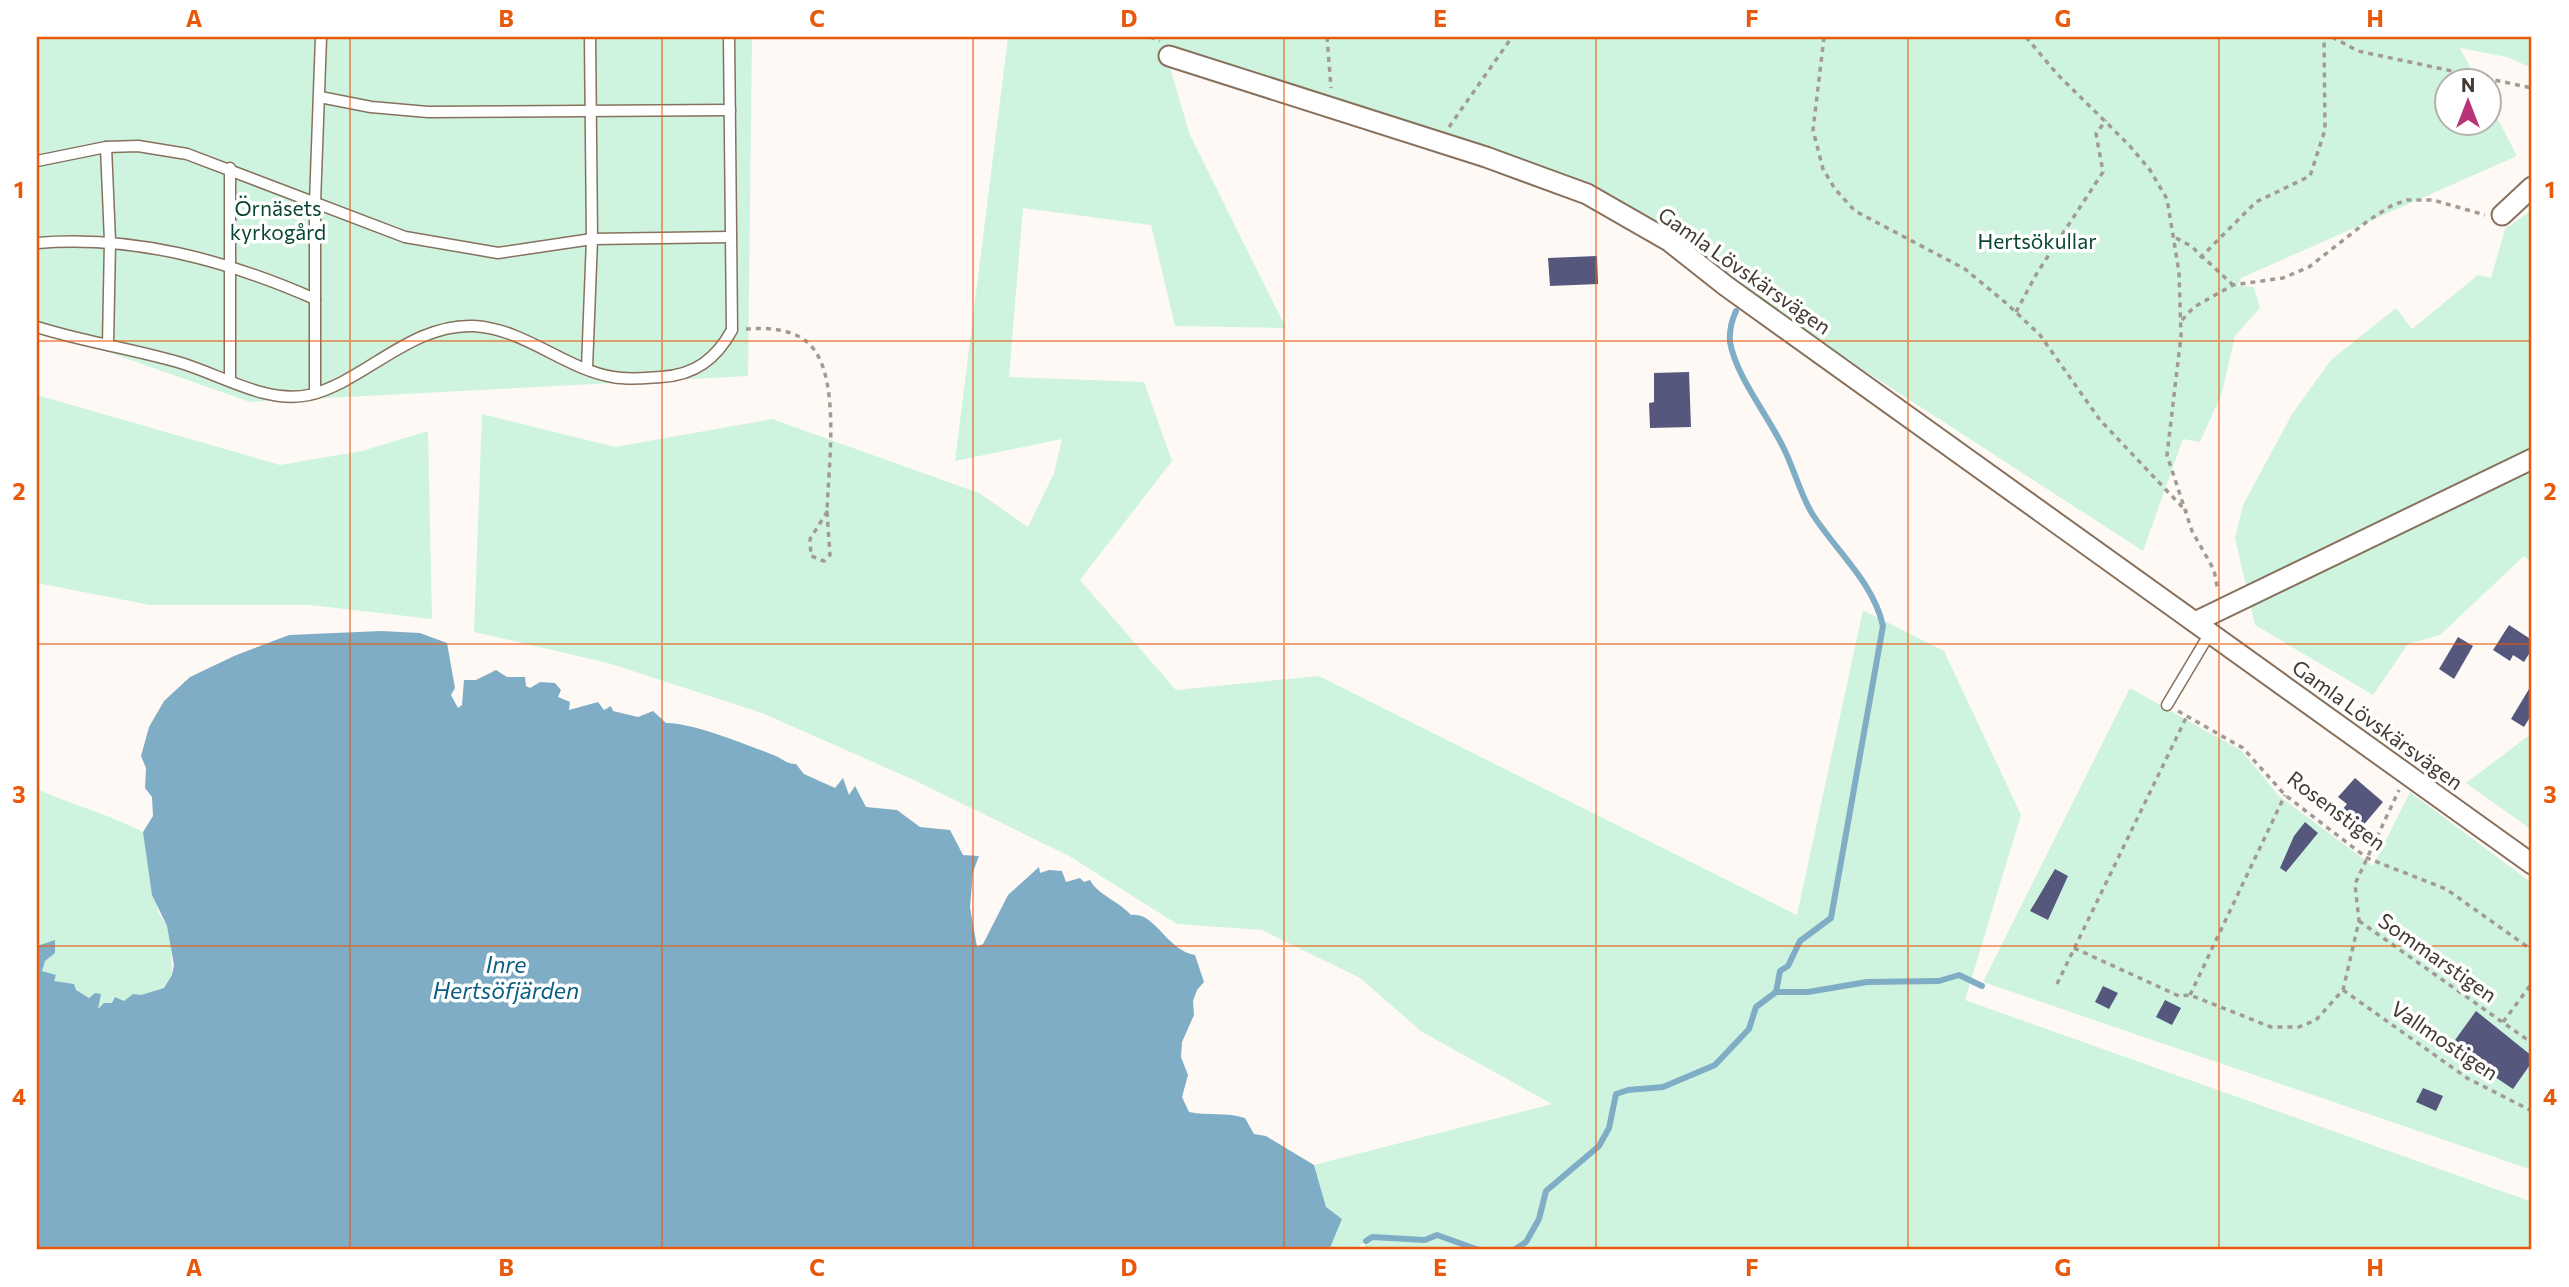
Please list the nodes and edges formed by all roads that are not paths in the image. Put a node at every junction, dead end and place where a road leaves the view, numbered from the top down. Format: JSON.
{"nodes":[{"id":1,"x":321,"y":37,"type":"edge"},
{"id":2,"x":590,"y":37,"type":"edge"},
{"id":3,"x":729,"y":37,"type":"edge"},
{"id":4,"x":1169,"y":56,"type":"dead end"},
{"id":5,"x":320,"y":97,"type":"junction"},
{"id":6,"x":730,"y":110,"type":"junction"},
{"id":7,"x":590,"y":112,"type":"junction"},
{"id":8,"x":106,"y":147,"type":"junction"},
{"id":9,"x":37,"y":161,"type":"edge"},
{"id":10,"x":230,"y":168,"type":"junction"},
{"id":11,"x":2532,"y":187,"type":"edge"},
{"id":12,"x":315,"y":203,"type":"junction"},
{"id":13,"x":2502,"y":215,"type":"road end"},
{"id":14,"x":731,"y":237,"type":"junction"},
{"id":15,"x":592,"y":239,"type":"junction"},
{"id":16,"x":110,"y":242,"type":"junction"},
{"id":17,"x":37,"y":243,"type":"edge"},
{"id":18,"x":231,"y":266,"type":"junction"},
{"id":19,"x":315,"y":299,"type":"junction"},
{"id":20,"x":37,"y":327,"type":"edge"},
{"id":21,"x":108,"y":345,"type":"junction"},
{"id":22,"x":587,"y":368,"type":"junction"},
{"id":23,"x":230,"y":380,"type":"junction"},
{"id":24,"x":315,"y":393,"type":"junction"},
{"id":25,"x":2532,"y":459,"type":"edge"},
{"id":26,"x":2202,"y":628,"type":"junction"},
{"id":27,"x":2167,"y":705,"type":"road end"},
{"id":28,"x":2532,"y":864,"type":"edge"}],
"edges":[{"from":1,"to":5,"type":"lane"},
{"from":2,"to":7,"type":"lane"},
{"from":3,"to":6,"type":"lane"},
{"from":4,"to":26,"type":"street","name":"Gamla Lövskärsvägen"},
{"from":5,"to":7,"type":"lane"},
{"from":5,"to":12,"type":"lane"},
{"from":6,"to":7,"type":"lane"},
{"from":6,"to":14,"type":"lane"},
{"from":7,"to":15,"type":"lane"},
{"from":8,"to":9,"type":"lane"},
{"from":8,"to":10,"type":"lane"},
{"from":8,"to":16,"type":"lane"},
{"from":10,"to":12,"type":"lane"},
{"from":10,"to":18,"type":"lane"},
{"from":11,"to":13,"type":"street"},
{"from":12,"to":15,"type":"lane"},
{"from":12,"to":19,"type":"lane"},
{"from":14,"to":15,"type":"lane"},
{"from":14,"to":22,"type":"lane"},
{"from":15,"to":22,"type":"lane"},
{"from":16,"to":17,"type":"lane"},
{"from":16,"to":18,"type":"lane"},
{"from":16,"to":21,"type":"lane"},
{"from":18,"to":19,"type":"lane"},
{"from":18,"to":23,"type":"lane"},
{"from":19,"to":24,"type":"lane"},
{"from":20,"to":21,"type":"lane"},
{"from":21,"to":23,"type":"lane"},
{"from":22,"to":24,"type":"lane"},
{"from":23,"to":24,"type":"lane"},
{"from":25,"to":26,"type":"street"},
{"from":26,"to":27,"type":"lane"},
{"from":26,"to":28,"type":"street","name":"Gamla Lövskärsvägen"}]}
